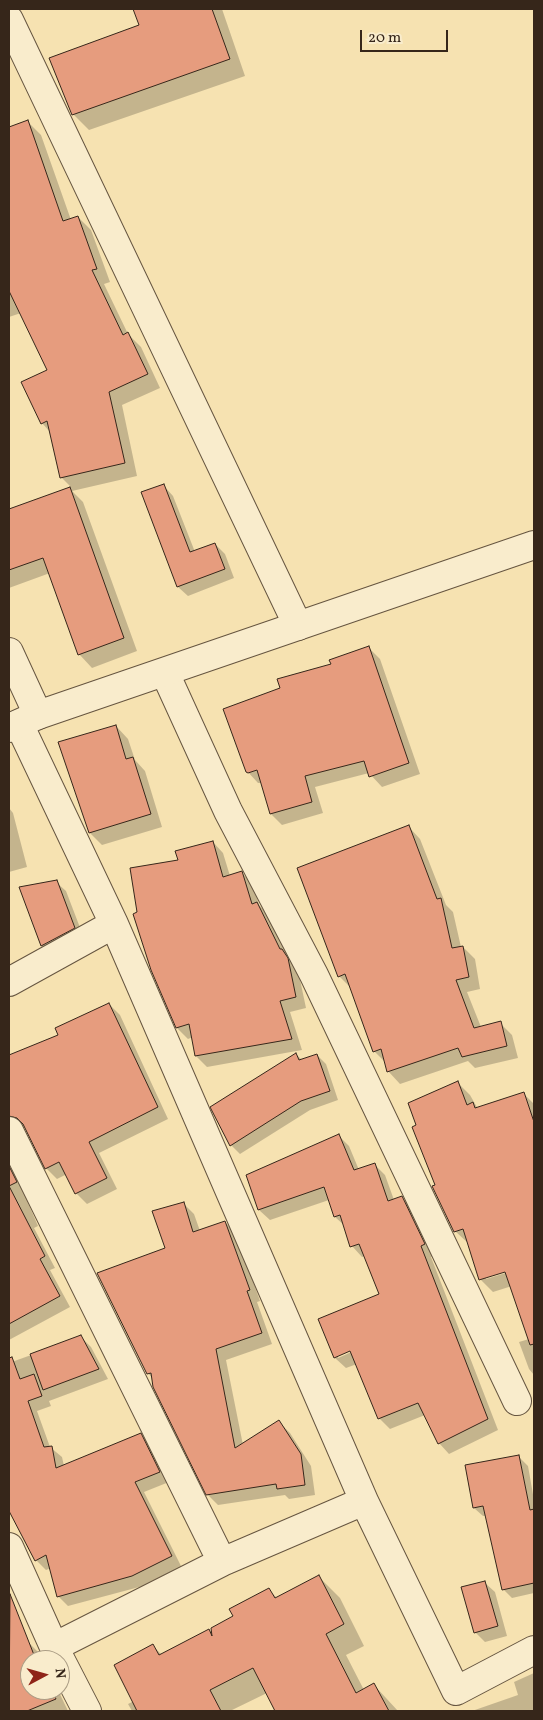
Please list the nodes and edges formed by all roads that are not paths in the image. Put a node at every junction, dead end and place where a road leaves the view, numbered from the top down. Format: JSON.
{"nodes":[{"id":1,"x":9,"y":20,"type":"edge"},
{"id":2,"x":534,"y":545,"type":"edge"},
{"id":3,"x":298,"y":626,"type":"junction"},
{"id":4,"x":9,"y":652,"type":"edge"},
{"id":5,"x":164,"y":672,"type":"junction"},
{"id":6,"x":22,"y":722,"type":"edge"},
{"id":7,"x":114,"y":924,"type":"junction"},
{"id":8,"x":9,"y":982,"type":"edge"},
{"id":9,"x":9,"y":1131,"type":"edge"},
{"id":10,"x":517,"y":1401,"type":"dead end"},
{"id":11,"x":364,"y":1501,"type":"junction"},
{"id":12,"x":9,"y":1547,"type":"edge"},
{"id":13,"x":222,"y":1562,"type":"junction"},
{"id":14,"x":54,"y":1647,"type":"junction"},
{"id":15,"x":534,"y":1650,"type":"edge"},
{"id":16,"x":86,"y":1711,"type":"edge"}],
"edges":[{"from":1,"to":3,"type":"street"},
{"from":2,"to":3,"type":"street"},
{"from":3,"to":5,"type":"street"},
{"from":4,"to":6,"type":"street"},
{"from":5,"to":6,"type":"street"},
{"from":5,"to":10,"type":"street"},
{"from":6,"to":7,"type":"street"},
{"from":7,"to":8,"type":"street"},
{"from":7,"to":11,"type":"street"},
{"from":9,"to":13,"type":"street"},
{"from":11,"to":13,"type":"street"},
{"from":11,"to":15,"type":"street"},
{"from":12,"to":14,"type":"street"},
{"from":13,"to":14,"type":"street"},
{"from":14,"to":16,"type":"street"}]}
